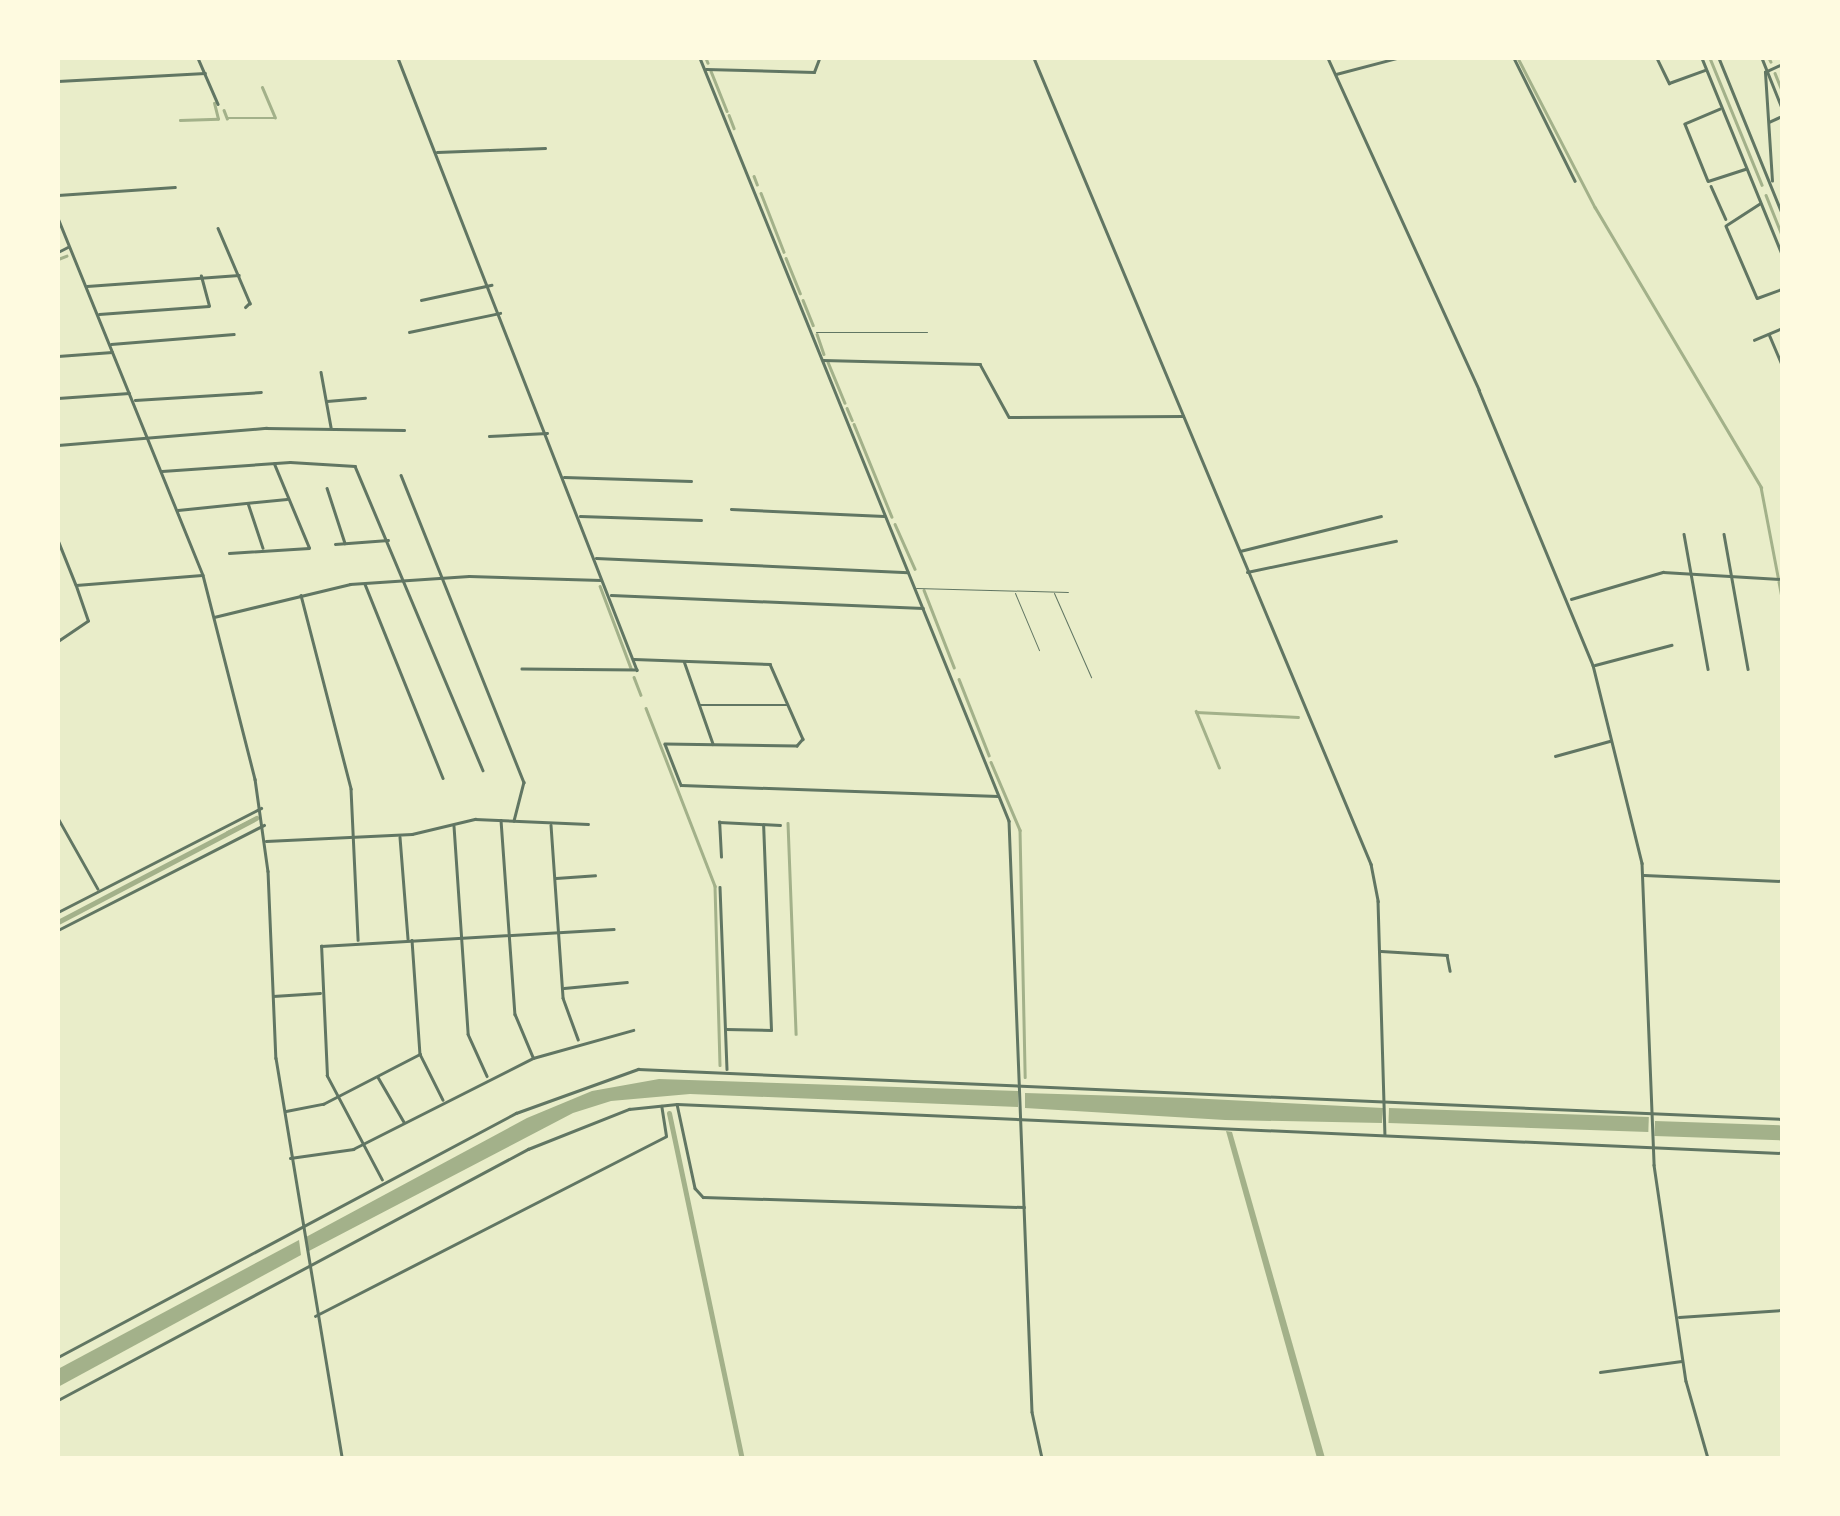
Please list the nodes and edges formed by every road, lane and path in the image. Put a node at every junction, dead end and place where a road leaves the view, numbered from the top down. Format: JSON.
{"nodes":[{"id":1,"x":198,"y":58,"type":"edge"},
{"id":2,"x":398,"y":58,"type":"edge"},
{"id":3,"x":700,"y":58,"type":"edge"},
{"id":4,"x":1034,"y":58,"type":"edge"},
{"id":5,"x":1328,"y":58,"type":"edge"},
{"id":6,"x":1397,"y":58,"type":"edge"},
{"id":7,"x":1480,"y":58,"type":"edge"},
{"id":8,"x":1487,"y":58,"type":"edge"},
{"id":9,"x":1514,"y":58,"type":"edge"},
{"id":10,"x":1658,"y":58,"type":"edge"},
{"id":11,"x":1702,"y":58,"type":"edge"},
{"id":12,"x":1718,"y":58,"type":"edge"},
{"id":13,"x":1762,"y":58,"type":"edge"},
{"id":14,"x":1776,"y":58,"type":"edge"},
{"id":15,"x":819,"y":59,"type":"edge"},
{"id":16,"x":1781,"y":65,"type":"edge"},
{"id":17,"x":705,"y":69,"type":"junction"},
{"id":18,"x":1706,"y":70,"type":"junction"},
{"id":19,"x":1767,"y":70,"type":"junction"},
{"id":20,"x":205,"y":73,"type":"junction"},
{"id":21,"x":1335,"y":74,"type":"junction"},
{"id":22,"x":58,"y":82,"type":"edge"},
{"id":23,"x":218,"y":104,"type":"dead end"},
{"id":24,"x":1722,"y":108,"type":"junction"},
{"id":25,"x":1782,"y":108,"type":"edge"},
{"id":26,"x":1782,"y":116,"type":"edge"},
{"id":27,"x":1768,"y":122,"type":"junction"},
{"id":28,"x":1768,"y":139,"type":"junction"},
{"id":29,"x":1754,"y":145,"type":"junction"},
{"id":30,"x":545,"y":148,"type":"dead end"},
{"id":31,"x":436,"y":152,"type":"junction"},
{"id":32,"x":1748,"y":169,"type":"junction"},
{"id":33,"x":1575,"y":181,"type":"dead end"},
{"id":34,"x":1711,"y":184,"type":"junction"},
{"id":35,"x":175,"y":188,"type":"dead end"},
{"id":36,"x":1772,"y":188,"type":"junction"},
{"id":37,"x":58,"y":194,"type":"edge"},
{"id":38,"x":1758,"y":194,"type":"junction"},
{"id":39,"x":1762,"y":204,"type":"junction"},
{"id":40,"x":1782,"y":213,"type":"edge"},
{"id":41,"x":58,"y":218,"type":"edge"},
{"id":42,"x":1728,"y":220,"type":"junction"},
{"id":43,"x":218,"y":228,"type":"dead end"},
{"id":44,"x":69,"y":246,"type":"junction"},
{"id":45,"x":58,"y":252,"type":"edge"},
{"id":46,"x":1782,"y":254,"type":"edge"},
{"id":47,"x":201,"y":275,"type":"junction"},
{"id":48,"x":239,"y":275,"type":"junction"},
{"id":49,"x":492,"y":285,"type":"junction"},
{"id":50,"x":86,"y":286,"type":"junction"},
{"id":51,"x":1782,"y":289,"type":"edge"},
{"id":52,"x":421,"y":300,"type":"dead end"},
{"id":53,"x":246,"y":307,"type":"dead end"},
{"id":54,"x":502,"y":312,"type":"junction"},
{"id":55,"x":98,"y":314,"type":"junction"},
{"id":56,"x":1782,"y":328,"type":"edge"},
{"id":57,"x":409,"y":332,"type":"dead end"},
{"id":58,"x":927,"y":332,"type":"dead end"},
{"id":59,"x":234,"y":334,"type":"dead end"},
{"id":60,"x":811,"y":334,"type":"junction"},
{"id":61,"x":1770,"y":334,"type":"junction"},
{"id":62,"x":1754,"y":340,"type":"dead end"},
{"id":63,"x":110,"y":344,"type":"junction"},
{"id":64,"x":113,"y":352,"type":"junction"},
{"id":65,"x":58,"y":356,"type":"edge"},
{"id":66,"x":821,"y":360,"type":"junction"},
{"id":67,"x":1782,"y":366,"type":"edge"},
{"id":68,"x":321,"y":372,"type":"dead end"},
{"id":69,"x":261,"y":392,"type":"dead end"},
{"id":70,"x":130,"y":393,"type":"junction"},
{"id":71,"x":58,"y":398,"type":"edge"},
{"id":72,"x":365,"y":398,"type":"dead end"},
{"id":73,"x":133,"y":400,"type":"junction"},
{"id":74,"x":327,"y":401,"type":"junction"},
{"id":75,"x":1184,"y":416,"type":"junction"},
{"id":76,"x":332,"y":428,"type":"junction"},
{"id":77,"x":404,"y":430,"type":"dead end"},
{"id":78,"x":547,"y":433,"type":"junction"},
{"id":79,"x":489,"y":436,"type":"dead end"},
{"id":80,"x":148,"y":437,"type":"junction"},
{"id":81,"x":58,"y":445,"type":"edge"},
{"id":82,"x":274,"y":463,"type":"junction"},
{"id":83,"x":162,"y":471,"type":"junction"},
{"id":84,"x":402,"y":475,"type":"dead end"},
{"id":85,"x":564,"y":477,"type":"junction"},
{"id":86,"x":691,"y":481,"type":"dead end"},
{"id":87,"x":327,"y":488,"type":"dead end"},
{"id":88,"x":288,"y":499,"type":"junction"},
{"id":89,"x":248,"y":502,"type":"junction"},
{"id":90,"x":731,"y":509,"type":"dead end"},
{"id":91,"x":178,"y":510,"type":"junction"},
{"id":92,"x":579,"y":516,"type":"junction"},
{"id":93,"x":886,"y":516,"type":"junction"},
{"id":94,"x":1380,"y":516,"type":"dead end"},
{"id":95,"x":701,"y":520,"type":"dead end"},
{"id":96,"x":1684,"y":534,"type":"dead end"},
{"id":97,"x":1724,"y":534,"type":"dead end"},
{"id":98,"x":58,"y":540,"type":"edge"},
{"id":99,"x":388,"y":540,"type":"junction"},
{"id":100,"x":1396,"y":541,"type":"dead end"},
{"id":101,"x":346,"y":543,"type":"junction"},
{"id":102,"x":335,"y":544,"type":"dead end"},
{"id":103,"x":263,"y":550,"type":"junction"},
{"id":104,"x":229,"y":552,"type":"dead end"},
{"id":105,"x":1238,"y":552,"type":"junction"},
{"id":106,"x":595,"y":558,"type":"junction"},
{"id":107,"x":909,"y":572,"type":"junction"},
{"id":108,"x":1247,"y":572,"type":"junction"},
{"id":109,"x":1690,"y":573,"type":"junction"},
{"id":110,"x":203,"y":575,"type":"junction"},
{"id":111,"x":1730,"y":576,"type":"junction"},
{"id":112,"x":444,"y":578,"type":"junction"},
{"id":113,"x":1782,"y":579,"type":"edge"},
{"id":114,"x":405,"y":580,"type":"junction"},
{"id":115,"x":603,"y":580,"type":"junction"},
{"id":116,"x":365,"y":584,"type":"junction"},
{"id":117,"x":76,"y":585,"type":"junction"},
{"id":118,"x":916,"y":588,"type":"junction"},
{"id":119,"x":1014,"y":590,"type":"junction"},
{"id":120,"x":1053,"y":591,"type":"junction"},
{"id":121,"x":1068,"y":592,"type":"dead end"},
{"id":122,"x":302,"y":595,"type":"junction"},
{"id":123,"x":609,"y":595,"type":"junction"},
{"id":124,"x":1569,"y":600,"type":"junction"},
{"id":125,"x":924,"y":608,"type":"junction"},
{"id":126,"x":214,"y":617,"type":"junction"},
{"id":127,"x":58,"y":641,"type":"edge"},
{"id":128,"x":1671,"y":645,"type":"dead end"},
{"id":129,"x":1039,"y":650,"type":"dead end"},
{"id":130,"x":633,"y":659,"type":"junction"},
{"id":131,"x":683,"y":660,"type":"junction"},
{"id":132,"x":1593,"y":666,"type":"junction"},
{"id":133,"x":1708,"y":668,"type":"dead end"},
{"id":134,"x":522,"y":669,"type":"dead end"},
{"id":135,"x":1748,"y":669,"type":"dead end"},
{"id":136,"x":1091,"y":677,"type":"dead end"},
{"id":137,"x":699,"y":705,"type":"junction"},
{"id":138,"x":789,"y":705,"type":"junction"},
{"id":139,"x":1612,"y":740,"type":"junction"},
{"id":140,"x":713,"y":744,"type":"junction"},
{"id":141,"x":1555,"y":756,"type":"dead end"},
{"id":142,"x":483,"y":770,"type":"dead end"},
{"id":143,"x":443,"y":778,"type":"dead end"},
{"id":144,"x":1000,"y":796,"type":"junction"},
{"id":145,"x":261,"y":808,"type":"junction"},
{"id":146,"x":58,"y":818,"type":"edge"},
{"id":147,"x":501,"y":820,"type":"junction"},
{"id":148,"x":514,"y":820,"type":"junction"},
{"id":149,"x":550,"y":822,"type":"junction"},
{"id":150,"x":588,"y":824,"type":"dead end"},
{"id":151,"x":763,"y":824,"type":"junction"},
{"id":152,"x":780,"y":825,"type":"dead end"},
{"id":153,"x":264,"y":826,"type":"junction"},
{"id":154,"x":454,"y":826,"type":"junction"},
{"id":155,"x":400,"y":836,"type":"junction"},
{"id":156,"x":354,"y":838,"type":"junction"},
{"id":157,"x":266,"y":841,"type":"junction"},
{"id":158,"x":721,"y":857,"type":"dead end"},
{"id":159,"x":595,"y":875,"type":"dead end"},
{"id":160,"x":1642,"y":875,"type":"junction"},
{"id":161,"x":554,"y":878,"type":"junction"},
{"id":162,"x":1782,"y":881,"type":"edge"},
{"id":163,"x":720,"y":886,"type":"dead end"},
{"id":164,"x":99,"y":890,"type":"junction"},
{"id":165,"x":58,"y":912,"type":"edge"},
{"id":166,"x":614,"y":928,"type":"dead end"},
{"id":167,"x":58,"y":930,"type":"edge"},
{"id":168,"x":558,"y":932,"type":"junction"},
{"id":169,"x":510,"y":934,"type":"junction"},
{"id":170,"x":461,"y":937,"type":"junction"},
{"id":171,"x":410,"y":940,"type":"junction"},
{"id":172,"x":358,"y":941,"type":"junction"},
{"id":173,"x":1380,"y":952,"type":"junction"},
{"id":174,"x":1450,"y":971,"type":"dead end"},
{"id":175,"x":628,"y":982,"type":"dead end"},
{"id":176,"x":562,"y":988,"type":"junction"},
{"id":177,"x":322,"y":993,"type":"junction"},
{"id":178,"x":272,"y":996,"type":"junction"},
{"id":179,"x":726,"y":1029,"type":"junction"},
{"id":180,"x":633,"y":1030,"type":"dead end"},
{"id":181,"x":579,"y":1040,"type":"junction"},
{"id":182,"x":420,"y":1054,"type":"junction"},
{"id":183,"x":533,"y":1058,"type":"junction"},
{"id":184,"x":728,"y":1071,"type":"junction"},
{"id":185,"x":378,"y":1075,"type":"junction"},
{"id":186,"x":488,"y":1078,"type":"junction"},
{"id":187,"x":1021,"y":1083,"type":"junction"},
{"id":188,"x":336,"y":1096,"type":"junction"},
{"id":189,"x":1386,"y":1100,"type":"junction"},
{"id":190,"x":444,"y":1101,"type":"junction"},
{"id":191,"x":677,"y":1104,"type":"junction"},
{"id":192,"x":660,"y":1105,"type":"junction"},
{"id":193,"x":284,"y":1112,"type":"junction"},
{"id":194,"x":1652,"y":1115,"type":"junction"},
{"id":195,"x":1782,"y":1119,"type":"edge"},
{"id":196,"x":1023,"y":1120,"type":"junction"},
{"id":197,"x":404,"y":1122,"type":"junction"},
{"id":198,"x":1385,"y":1134,"type":"junction"},
{"id":199,"x":363,"y":1144,"type":"junction"},
{"id":200,"x":1653,"y":1147,"type":"junction"},
{"id":201,"x":1782,"y":1153,"type":"edge"},
{"id":202,"x":290,"y":1158,"type":"junction"},
{"id":203,"x":382,"y":1181,"type":"junction"},
{"id":204,"x":1025,"y":1207,"type":"junction"},
{"id":205,"x":300,"y":1226,"type":"junction"},
{"id":206,"x":306,"y":1268,"type":"junction"},
{"id":207,"x":1782,"y":1310,"type":"edge"},
{"id":208,"x":315,"y":1316,"type":"junction"},
{"id":209,"x":1676,"y":1317,"type":"junction"},
{"id":210,"x":58,"y":1357,"type":"edge"},
{"id":211,"x":1683,"y":1361,"type":"junction"},
{"id":212,"x":1600,"y":1372,"type":"dead end"},
{"id":213,"x":58,"y":1400,"type":"edge"},
{"id":214,"x":342,"y":1458,"type":"edge"},
{"id":215,"x":1042,"y":1458,"type":"edge"},
{"id":216,"x":1708,"y":1458,"type":"edge"}],
"edges":[{"from":1,"to":20,"type":"street"},
{"from":2,"to":31,"type":"street"},
{"from":3,"to":17,"type":"street"},
{"from":4,"to":75,"type":"street"},
{"from":5,"to":21,"type":"street"},
{"from":6,"to":21,"type":"street"},
{"from":7,"to":8,"type":"street"},
{"from":9,"to":33,"type":"street"},
{"from":10,"to":18,"type":"street"},
{"from":11,"to":18,"type":"street"},
{"from":12,"to":29,"type":"street"},
{"from":13,"to":19,"type":"street"},
{"from":14,"to":16,"type":"street"},
{"from":15,"to":17,"type":"street"},
{"from":16,"to":19,"type":"street"},
{"from":17,"to":60,"type":"street"},
{"from":18,"to":24,"type":"street"},
{"from":19,"to":25,"type":"street"},
{"from":19,"to":27,"type":"street"},
{"from":20,"to":22,"type":"street"},
{"from":20,"to":23,"type":"street"},
{"from":21,"to":124,"type":"street"},
{"from":24,"to":32,"type":"street"},
{"from":24,"to":34,"type":"street"},
{"from":26,"to":27,"type":"street"},
{"from":27,"to":28,"type":"street"},
{"from":28,"to":29,"type":"street"},
{"from":28,"to":36,"type":"street"},
{"from":29,"to":36,"type":"street"},
{"from":30,"to":31,"type":"street"},
{"from":31,"to":49,"type":"street"},
{"from":32,"to":34,"type":"street"},
{"from":32,"to":38,"type":"street"},
{"from":34,"to":42,"type":"street"},
{"from":35,"to":37,"type":"street"},
{"from":36,"to":38,"type":"street"},
{"from":36,"to":40,"type":"street"},
{"from":38,"to":39,"type":"street"},
{"from":39,"to":42,"type":"street"},
{"from":39,"to":46,"type":"street"},
{"from":41,"to":44,"type":"street"},
{"from":42,"to":51,"type":"street"},
{"from":43,"to":48,"type":"street"},
{"from":44,"to":45,"type":"street"},
{"from":44,"to":50,"type":"street"},
{"from":47,"to":48,"type":"street"},
{"from":47,"to":50,"type":"street"},
{"from":47,"to":55,"type":"street"},
{"from":48,"to":53,"type":"street"},
{"from":49,"to":52,"type":"street"},
{"from":49,"to":54,"type":"street"},
{"from":50,"to":55,"type":"street"},
{"from":54,"to":57,"type":"street"},
{"from":54,"to":78,"type":"street"},
{"from":55,"to":63,"type":"street"},
{"from":56,"to":61,"type":"street"},
{"from":58,"to":60,"type":"lane"},
{"from":59,"to":63,"type":"street"},
{"from":60,"to":66,"type":"street"},
{"from":61,"to":62,"type":"street"},
{"from":61,"to":67,"type":"street"},
{"from":63,"to":64,"type":"street"},
{"from":64,"to":65,"type":"street"},
{"from":64,"to":70,"type":"street"},
{"from":66,"to":75,"type":"street"},
{"from":66,"to":93,"type":"street"},
{"from":68,"to":74,"type":"street"},
{"from":69,"to":73,"type":"street"},
{"from":70,"to":71,"type":"street"},
{"from":70,"to":73,"type":"street"},
{"from":72,"to":74,"type":"street"},
{"from":73,"to":80,"type":"street"},
{"from":74,"to":76,"type":"street"},
{"from":75,"to":105,"type":"street"},
{"from":76,"to":77,"type":"street"},
{"from":76,"to":80,"type":"street"},
{"from":78,"to":79,"type":"street"},
{"from":78,"to":85,"type":"street"},
{"from":80,"to":81,"type":"street"},
{"from":80,"to":83,"type":"street"},
{"from":82,"to":83,"type":"street"},
{"from":82,"to":88,"type":"street"},
{"from":82,"to":99,"type":"street"},
{"from":83,"to":91,"type":"street"},
{"from":84,"to":112,"type":"street"},
{"from":85,"to":86,"type":"street"},
{"from":85,"to":92,"type":"street"},
{"from":87,"to":101,"type":"street"},
{"from":88,"to":89,"type":"street"},
{"from":88,"to":103,"type":"street"},
{"from":89,"to":91,"type":"street"},
{"from":89,"to":103,"type":"street"},
{"from":90,"to":93,"type":"street"},
{"from":91,"to":110,"type":"street"},
{"from":92,"to":95,"type":"street"},
{"from":92,"to":106,"type":"street"},
{"from":93,"to":107,"type":"street"},
{"from":94,"to":105,"type":"street"},
{"from":96,"to":109,"type":"street"},
{"from":97,"to":111,"type":"street"},
{"from":98,"to":117,"type":"street"},
{"from":99,"to":101,"type":"street"},
{"from":99,"to":114,"type":"street"},
{"from":100,"to":108,"type":"street"},
{"from":101,"to":102,"type":"street"},
{"from":103,"to":104,"type":"street"},
{"from":105,"to":108,"type":"street"},
{"from":106,"to":107,"type":"street"},
{"from":106,"to":115,"type":"street"},
{"from":107,"to":118,"type":"street"},
{"from":108,"to":173,"type":"street"},
{"from":109,"to":111,"type":"street"},
{"from":109,"to":124,"type":"street"},
{"from":109,"to":133,"type":"street"},
{"from":110,"to":117,"type":"street"},
{"from":110,"to":126,"type":"street"},
{"from":111,"to":113,"type":"street"},
{"from":111,"to":135,"type":"street"},
{"from":112,"to":114,"type":"street"},
{"from":112,"to":115,"type":"street"},
{"from":112,"to":148,"type":"street"},
{"from":114,"to":116,"type":"street"},
{"from":114,"to":142,"type":"street"},
{"from":115,"to":123,"type":"street"},
{"from":116,"to":122,"type":"street"},
{"from":116,"to":143,"type":"street"},
{"from":117,"to":127,"type":"street"},
{"from":118,"to":119,"type":"lane"},
{"from":118,"to":125,"type":"street"},
{"from":119,"to":120,"type":"lane"},
{"from":119,"to":129,"type":"lane"},
{"from":120,"to":121,"type":"lane"},
{"from":120,"to":136,"type":"lane"},
{"from":122,"to":126,"type":"street"},
{"from":122,"to":156,"type":"street"},
{"from":123,"to":125,"type":"street"},
{"from":123,"to":130,"type":"street"},
{"from":124,"to":132,"type":"street"},
{"from":125,"to":144,"type":"street"},
{"from":126,"to":145,"type":"street"},
{"from":128,"to":132,"type":"street"},
{"from":130,"to":131,"type":"street"},
{"from":130,"to":134,"type":"street"},
{"from":131,"to":137,"type":"street"},
{"from":131,"to":138,"type":"street"},
{"from":132,"to":139,"type":"street"},
{"from":137,"to":138,"type":"street"},
{"from":137,"to":140,"type":"street"},
{"from":138,"to":140,"type":"street"},
{"from":139,"to":141,"type":"street"},
{"from":139,"to":160,"type":"street"},
{"from":140,"to":144,"type":"street"},
{"from":144,"to":187,"type":"street"},
{"from":145,"to":153,"type":"street"},
{"from":145,"to":164,"type":"street"},
{"from":146,"to":164,"type":"street"},
{"from":147,"to":148,"type":"street"},
{"from":147,"to":154,"type":"street"},
{"from":147,"to":169,"type":"street"},
{"from":148,"to":149,"type":"street"},
{"from":149,"to":150,"type":"street"},
{"from":149,"to":161,"type":"street"},
{"from":151,"to":152,"type":"street"},
{"from":151,"to":158,"type":"street"},
{"from":151,"to":179,"type":"street"},
{"from":153,"to":157,"type":"street"},
{"from":153,"to":167,"type":"street"},
{"from":154,"to":155,"type":"street"},
{"from":154,"to":170,"type":"street"},
{"from":155,"to":156,"type":"street"},
{"from":155,"to":171,"type":"street"},
{"from":156,"to":157,"type":"street"},
{"from":156,"to":172,"type":"street"},
{"from":157,"to":178,"type":"street"},
{"from":159,"to":161,"type":"street"},
{"from":160,"to":162,"type":"street"},
{"from":160,"to":194,"type":"street"},
{"from":161,"to":168,"type":"street"},
{"from":163,"to":179,"type":"street"},
{"from":164,"to":165,"type":"street"},
{"from":166,"to":168,"type":"street"},
{"from":168,"to":169,"type":"street"},
{"from":168,"to":176,"type":"street"},
{"from":169,"to":170,"type":"street"},
{"from":169,"to":183,"type":"street"},
{"from":170,"to":171,"type":"street"},
{"from":170,"to":186,"type":"street"},
{"from":171,"to":172,"type":"street"},
{"from":171,"to":182,"type":"street"},
{"from":172,"to":177,"type":"street"},
{"from":173,"to":174,"type":"street"},
{"from":173,"to":189,"type":"street"},
{"from":175,"to":176,"type":"street"},
{"from":176,"to":181,"type":"street"},
{"from":177,"to":178,"type":"street"},
{"from":177,"to":188,"type":"street"},
{"from":178,"to":193,"type":"street"},
{"from":179,"to":184,"type":"street"},
{"from":180,"to":181,"type":"street"},
{"from":181,"to":183,"type":"street"},
{"from":182,"to":185,"type":"street"},
{"from":182,"to":190,"type":"street"},
{"from":183,"to":186,"type":"street"},
{"from":184,"to":187,"type":"street"},
{"from":184,"to":203,"type":"street"},
{"from":185,"to":188,"type":"street"},
{"from":185,"to":197,"type":"street"},
{"from":186,"to":190,"type":"street"},
{"from":187,"to":189,"type":"street"},
{"from":187,"to":196,"type":"street"},
{"from":188,"to":193,"type":"street"},
{"from":188,"to":199,"type":"street"},
{"from":189,"to":194,"type":"street"},
{"from":189,"to":198,"type":"street"},
{"from":190,"to":197,"type":"street"},
{"from":191,"to":192,"type":"street"},
{"from":191,"to":196,"type":"street"},
{"from":191,"to":204,"type":"street"},
{"from":192,"to":206,"type":"street"},
{"from":192,"to":208,"type":"street"},
{"from":193,"to":202,"type":"street"},
{"from":194,"to":195,"type":"street"},
{"from":194,"to":200,"type":"street"},
{"from":196,"to":198,"type":"street"},
{"from":196,"to":204,"type":"street"},
{"from":197,"to":199,"type":"street"},
{"from":198,"to":200,"type":"street"},
{"from":199,"to":202,"type":"street"},
{"from":199,"to":203,"type":"street"},
{"from":200,"to":201,"type":"street"},
{"from":200,"to":209,"type":"street"},
{"from":202,"to":205,"type":"street"},
{"from":203,"to":205,"type":"street"},
{"from":204,"to":215,"type":"street"},
{"from":205,"to":206,"type":"street"},
{"from":205,"to":210,"type":"street"},
{"from":206,"to":208,"type":"street"},
{"from":206,"to":213,"type":"street"},
{"from":207,"to":209,"type":"street"},
{"from":208,"to":214,"type":"street"},
{"from":209,"to":211,"type":"street"},
{"from":211,"to":212,"type":"street"},
{"from":211,"to":216,"type":"street"}]}
